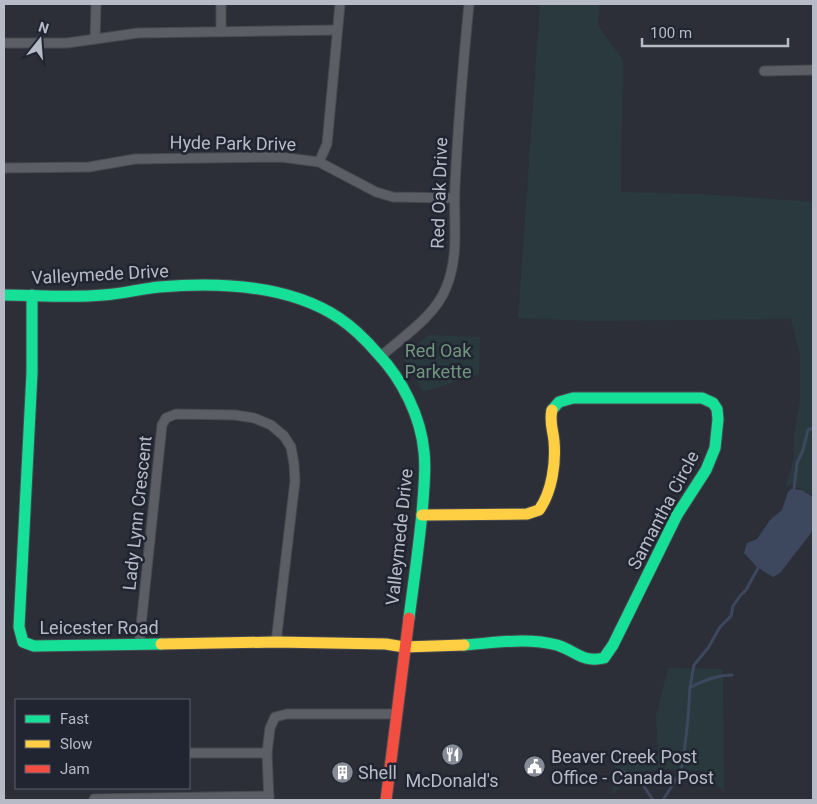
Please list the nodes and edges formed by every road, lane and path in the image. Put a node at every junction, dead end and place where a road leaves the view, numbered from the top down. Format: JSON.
{"nodes":[{"id":1,"x":96,"y":4,"type":"edge"},
{"id":2,"x":221,"y":4,"type":"edge"},
{"id":3,"x":340,"y":4,"type":"edge"},
{"id":4,"x":469,"y":4,"type":"edge"},
{"id":5,"x":337,"y":30,"type":"junction"},
{"id":6,"x":222,"y":31,"type":"junction"},
{"id":7,"x":95,"y":39,"type":"junction"},
{"id":8,"x":4,"y":43,"type":"edge"},
{"id":9,"x":813,"y":70,"type":"edge"},
{"id":10,"x":764,"y":71,"type":"dead end"},
{"id":11,"x":319,"y":162,"type":"junction"},
{"id":12,"x":4,"y":168,"type":"edge"},
{"id":13,"x":454,"y":198,"type":"junction"},
{"id":14,"x":4,"y":295,"type":"edge"},
{"id":15,"x":32,"y":295,"type":"junction"},
{"id":16,"x":381,"y":356,"type":"junction"},
{"id":17,"x":422,"y":515,"type":"junction"},
{"id":18,"x":276,"y":642,"type":"junction"},
{"id":19,"x":140,"y":645,"type":"junction"},
{"id":20,"x":404,"y":646,"type":"junction"},
{"id":21,"x":397,"y":714,"type":"junction"},
{"id":22,"x":190,"y":753,"type":"edge"},
{"id":23,"x":267,"y":753,"type":"junction"},
{"id":24,"x":269,"y":798,"type":"edge"},
{"id":25,"x":94,"y":799,"type":"dead end"},
{"id":26,"x":386,"y":800,"type":"edge"}],
"edges":[{"from":1,"to":7,"type":"street"},
{"from":2,"to":6,"type":"street"},
{"from":3,"to":5,"type":"street"},
{"from":4,"to":13,"type":"street","name":"Red Oak Drive"},
{"from":5,"to":6,"type":"street"},
{"from":5,"to":11,"type":"street"},
{"from":6,"to":7,"type":"street"},
{"from":7,"to":8,"type":"street"},
{"from":9,"to":10,"type":"street"},
{"from":11,"to":12,"type":"street","name":"Hyde Park Drive"},
{"from":11,"to":13,"type":"street","name":"Hyde Park Drive"},
{"from":13,"to":16,"type":"street","name":"Red Oak Drive"},
{"from":14,"to":15,"type":"street","name":"Valleymede Drive"},
{"from":15,"to":16,"type":"street","name":"Valleymede Drive"},
{"from":15,"to":19,"type":"street","name":"Leicester Road"},
{"from":16,"to":17,"type":"street","name":"Valleymede Drive"},
{"from":17,"to":20,"type":"street","name":"Valleymede Drive"},
{"from":17,"to":20,"type":"street","name":"Samantha Circle"},
{"from":18,"to":19,"type":"street","name":"Leicester Road"},
{"from":18,"to":19,"type":"street","name":"Lady Lynn Crescent"},
{"from":18,"to":20,"type":"street","name":"Leicester Road"},
{"from":20,"to":21,"type":"street","name":"Valleymede Drive"},
{"from":21,"to":23,"type":"street"},
{"from":21,"to":26,"type":"street","name":"Valleymede Drive"},
{"from":22,"to":23,"type":"street"},
{"from":23,"to":24,"type":"street"},
{"from":24,"to":25,"type":"street"}]}
